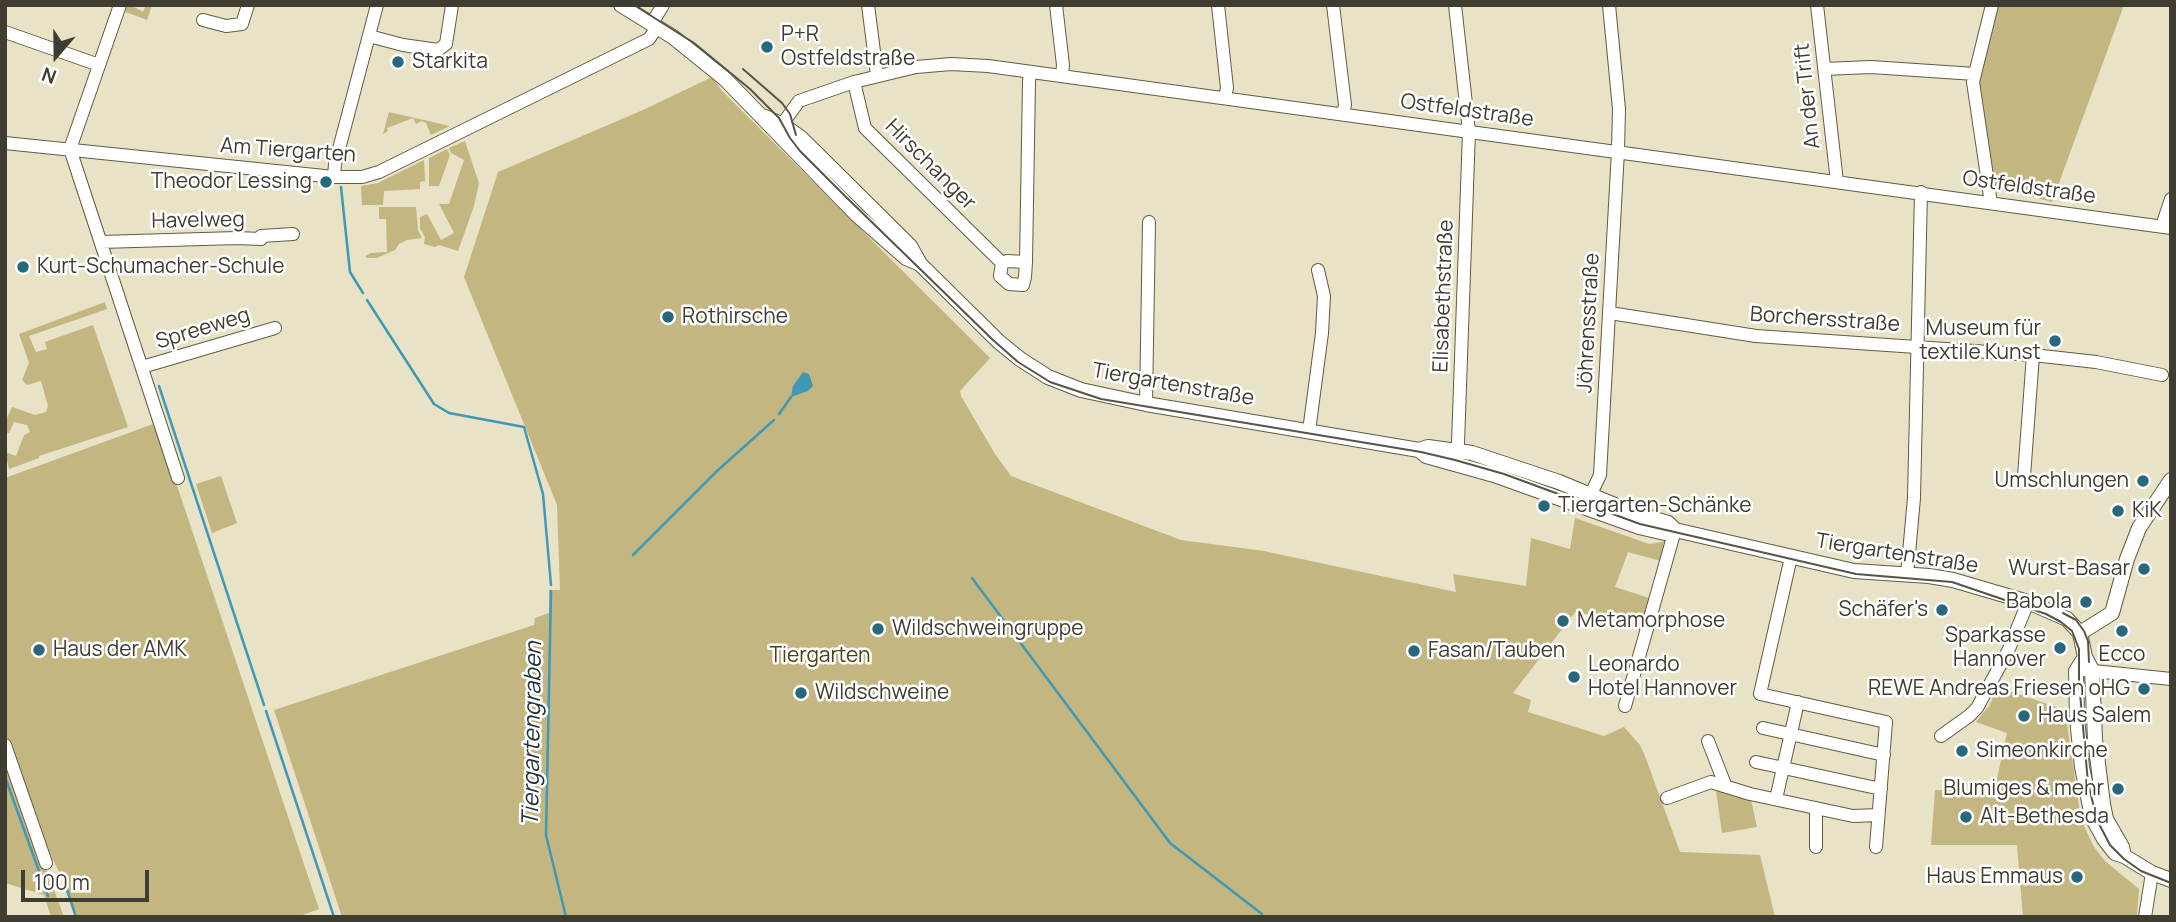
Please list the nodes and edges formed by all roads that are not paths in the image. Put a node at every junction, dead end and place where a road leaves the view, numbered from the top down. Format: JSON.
{"nodes":[{"id":1,"x":120,"y":5,"type":"edge"},
{"id":2,"x":248,"y":5,"type":"edge"},
{"id":3,"x":377,"y":5,"type":"edge"},
{"id":4,"x":452,"y":5,"type":"edge"},
{"id":5,"x":621,"y":5,"type":"edge"},
{"id":6,"x":663,"y":5,"type":"edge"},
{"id":7,"x":868,"y":5,"type":"edge"},
{"id":8,"x":1056,"y":5,"type":"edge"},
{"id":9,"x":1218,"y":5,"type":"edge"},
{"id":10,"x":1334,"y":5,"type":"edge"},
{"id":11,"x":1455,"y":5,"type":"edge"},
{"id":12,"x":1609,"y":5,"type":"edge"},
{"id":13,"x":1817,"y":5,"type":"edge"},
{"id":14,"x":1992,"y":5,"type":"edge"},
{"id":15,"x":203,"y":20,"type":"dead end"},
{"id":16,"x":654,"y":25,"type":"junction"},
{"id":17,"x":5,"y":32,"type":"edge"},
{"id":18,"x":369,"y":36,"type":"junction"},
{"id":19,"x":99,"y":65,"type":"junction"},
{"id":20,"x":1825,"y":69,"type":"junction"},
{"id":21,"x":1030,"y":72,"type":"junction"},
{"id":22,"x":1975,"y":74,"type":"junction"},
{"id":23,"x":877,"y":75,"type":"junction"},
{"id":24,"x":1062,"y":76,"type":"junction"},
{"id":25,"x":853,"y":82,"type":"junction"},
{"id":26,"x":1225,"y":97,"type":"junction"},
{"id":27,"x":1343,"y":114,"type":"junction"},
{"id":28,"x":780,"y":128,"type":"junction"},
{"id":29,"x":1469,"y":131,"type":"junction"},
{"id":30,"x":5,"y":142,"type":"edge"},
{"id":31,"x":71,"y":149,"type":"junction"},
{"id":32,"x":1618,"y":151,"type":"junction"},
{"id":33,"x":334,"y":177,"type":"junction"},
{"id":34,"x":1837,"y":182,"type":"junction"},
{"id":35,"x":1921,"y":192,"type":"junction"},
{"id":36,"x":2171,"y":199,"type":"edge"},
{"id":37,"x":1991,"y":203,"type":"junction"},
{"id":38,"x":1149,"y":222,"type":"dead end"},
{"id":39,"x":2166,"y":227,"type":"edge"},
{"id":40,"x":293,"y":234,"type":"dead end"},
{"id":41,"x":101,"y":242,"type":"junction"},
{"id":42,"x":1026,"y":262,"type":"junction"},
{"id":43,"x":1002,"y":263,"type":"junction"},
{"id":44,"x":1318,"y":270,"type":"dead end"},
{"id":45,"x":1609,"y":313,"type":"junction"},
{"id":46,"x":275,"y":328,"type":"dead end"},
{"id":47,"x":1919,"y":347,"type":"junction"},
{"id":48,"x":2033,"y":355,"type":"junction"},
{"id":49,"x":142,"y":367,"type":"junction"},
{"id":50,"x":2162,"y":375,"type":"dead end"},
{"id":51,"x":1146,"y":404,"type":"junction"},
{"id":52,"x":1309,"y":431,"type":"junction"},
{"id":53,"x":1455,"y":457,"type":"junction"},
{"id":54,"x":2024,"y":476,"type":"dead end"},
{"id":55,"x":177,"y":478,"type":"dead end"},
{"id":56,"x":2171,"y":480,"type":"edge"},
{"id":57,"x":1591,"y":494,"type":"junction"},
{"id":58,"x":1675,"y":530,"type":"junction"},
{"id":59,"x":1791,"y":557,"type":"junction"},
{"id":60,"x":1907,"y":575,"type":"junction"},
{"id":61,"x":2028,"y":602,"type":"junction"},
{"id":62,"x":2080,"y":633,"type":"junction"},
{"id":63,"x":2085,"y":657,"type":"junction"},
{"id":64,"x":2092,"y":670,"type":"junction"},
{"id":65,"x":2076,"y":671,"type":"junction"},
{"id":66,"x":2171,"y":679,"type":"edge"},
{"id":67,"x":1798,"y":702,"type":"junction"},
{"id":68,"x":1625,"y":706,"type":"dead end"},
{"id":69,"x":1763,"y":729,"type":"dead end"},
{"id":70,"x":1791,"y":735,"type":"junction"},
{"id":71,"x":1941,"y":736,"type":"dead end"},
{"id":72,"x":1708,"y":741,"type":"dead end"},
{"id":73,"x":5,"y":745,"type":"edge"},
{"id":74,"x":1884,"y":755,"type":"junction"},
{"id":75,"x":8,"y":758,"type":"edge"},
{"id":76,"x":1756,"y":762,"type":"dead end"},
{"id":77,"x":1783,"y":768,"type":"junction"},
{"id":78,"x":1723,"y":786,"type":"junction"},
{"id":79,"x":1881,"y":789,"type":"junction"},
{"id":80,"x":1667,"y":798,"type":"dead end"},
{"id":81,"x":1776,"y":799,"type":"junction"},
{"id":82,"x":1816,"y":808,"type":"junction"},
{"id":83,"x":1878,"y":816,"type":"junction"},
{"id":84,"x":1816,"y":847,"type":"dead end"},
{"id":85,"x":1876,"y":847,"type":"dead end"},
{"id":86,"x":2124,"y":856,"type":"junction"},
{"id":87,"x":46,"y":863,"type":"dead end"},
{"id":88,"x":2152,"y":873,"type":"junction"},
{"id":89,"x":2171,"y":880,"type":"edge"},
{"id":90,"x":2146,"y":917,"type":"edge"}],
"edges":[{"from":1,"to":19,"type":"street"},
{"from":2,"to":15,"type":"street"},
{"from":3,"to":18,"type":"street"},
{"from":4,"to":18,"type":"street"},
{"from":5,"to":16,"type":"main road","name":"Tiergartenstraße"},
{"from":6,"to":16,"type":"street"},
{"from":7,"to":23,"type":"street"},
{"from":8,"to":24,"type":"street"},
{"from":9,"to":26,"type":"street"},
{"from":10,"to":27,"type":"street"},
{"from":11,"to":29,"type":"street","name":"Elisabethstraße"},
{"from":12,"to":32,"type":"street","name":"Jöhrensstraße"},
{"from":13,"to":20,"type":"street","name":"An der Trift"},
{"from":14,"to":22,"type":"street"},
{"from":16,"to":28,"type":"main road","name":"Tiergartenstraße"},
{"from":16,"to":33,"type":"street","name":"Am Tiergarten"},
{"from":17,"to":19,"type":"street"},
{"from":18,"to":33,"type":"street"},
{"from":19,"to":31,"type":"street"},
{"from":20,"to":22,"type":"street"},
{"from":20,"to":34,"type":"street","name":"An der Trift"},
{"from":21,"to":23,"type":"street","name":"Ostfeldstraße"},
{"from":21,"to":24,"type":"street","name":"Ostfeldstraße"},
{"from":21,"to":42,"type":"street"},
{"from":22,"to":37,"type":"street"},
{"from":23,"to":25,"type":"street","name":"Ostfeldstraße"},
{"from":24,"to":26,"type":"street","name":"Ostfeldstraße"},
{"from":25,"to":28,"type":"street","name":"Ostfeldstraße"},
{"from":25,"to":43,"type":"street","name":"Hirschanger"},
{"from":26,"to":27,"type":"street","name":"Ostfeldstraße"},
{"from":27,"to":29,"type":"street","name":"Ostfeldstraße"},
{"from":28,"to":51,"type":"main road","name":"Tiergartenstraße"},
{"from":29,"to":32,"type":"street","name":"Ostfeldstraße"},
{"from":29,"to":53,"type":"street","name":"Elisabethstraße"},
{"from":30,"to":31,"type":"street","name":"Am Tiergarten"},
{"from":31,"to":33,"type":"street","name":"Am Tiergarten"},
{"from":31,"to":41,"type":"street"},
{"from":32,"to":34,"type":"street","name":"Ostfeldstraße"},
{"from":32,"to":45,"type":"street","name":"Jöhrensstraße"},
{"from":34,"to":35,"type":"street","name":"Ostfeldstraße"},
{"from":35,"to":37,"type":"street","name":"Ostfeldstraße"},
{"from":35,"to":47,"type":"street"},
{"from":36,"to":39,"type":"street"},
{"from":37,"to":39,"type":"street","name":"Ostfeldstraße"},
{"from":38,"to":51,"type":"street"},
{"from":40,"to":41,"type":"street","name":"Havelweg"},
{"from":41,"to":49,"type":"street"},
{"from":42,"to":43,"type":"street"},
{"from":42,"to":43,"type":"street","name":"Hirschanger"},
{"from":44,"to":52,"type":"street"},
{"from":45,"to":47,"type":"street","name":"Borchersstraße"},
{"from":45,"to":57,"type":"street","name":"Jöhrensstraße"},
{"from":46,"to":49,"type":"street","name":"Spreeweg"},
{"from":47,"to":48,"type":"street","name":"Borchersstraße"},
{"from":47,"to":60,"type":"street"},
{"from":48,"to":50,"type":"street","name":"Borchersstraße"},
{"from":48,"to":54,"type":"street"},
{"from":49,"to":55,"type":"street"},
{"from":51,"to":52,"type":"main road","name":"Tiergartenstraße"},
{"from":52,"to":53,"type":"main road","name":"Tiergartenstraße"},
{"from":53,"to":57,"type":"main road","name":"Tiergartenstraße"},
{"from":53,"to":58,"type":"main road","name":"Tiergartenstraße"},
{"from":56,"to":62,"type":"main road"},
{"from":57,"to":58,"type":"main road","name":"Tiergartenstraße"},
{"from":58,"to":59,"type":"main road","name":"Tiergartenstraße"},
{"from":58,"to":68,"type":"street"},
{"from":59,"to":60,"type":"main road","name":"Tiergartenstraße"},
{"from":59,"to":67,"type":"street"},
{"from":60,"to":61,"type":"main road","name":"Tiergartenstraße"},
{"from":61,"to":62,"type":"main road","name":"Tiergartenstraße"},
{"from":61,"to":71,"type":"street"},
{"from":62,"to":63,"type":"main road"},
{"from":63,"to":64,"type":"main road"},
{"from":63,"to":65,"type":"main road"},
{"from":64,"to":65,"type":"street"},
{"from":64,"to":66,"type":"street"},
{"from":64,"to":86,"type":"main road"},
{"from":65,"to":86,"type":"main road"},
{"from":67,"to":70,"type":"street"},
{"from":67,"to":74,"type":"street"},
{"from":69,"to":70,"type":"street"},
{"from":70,"to":74,"type":"street"},
{"from":70,"to":77,"type":"street"},
{"from":72,"to":78,"type":"street"},
{"from":73,"to":75,"type":"street"},
{"from":74,"to":79,"type":"street"},
{"from":75,"to":87,"type":"street"},
{"from":76,"to":77,"type":"street"},
{"from":77,"to":79,"type":"street"},
{"from":77,"to":81,"type":"street"},
{"from":78,"to":80,"type":"street"},
{"from":78,"to":81,"type":"street"},
{"from":79,"to":83,"type":"street"},
{"from":81,"to":82,"type":"street"},
{"from":82,"to":83,"type":"street"},
{"from":82,"to":84,"type":"street"},
{"from":83,"to":85,"type":"street"},
{"from":86,"to":88,"type":"main road"},
{"from":88,"to":89,"type":"main road"},
{"from":88,"to":90,"type":"street"}]}
